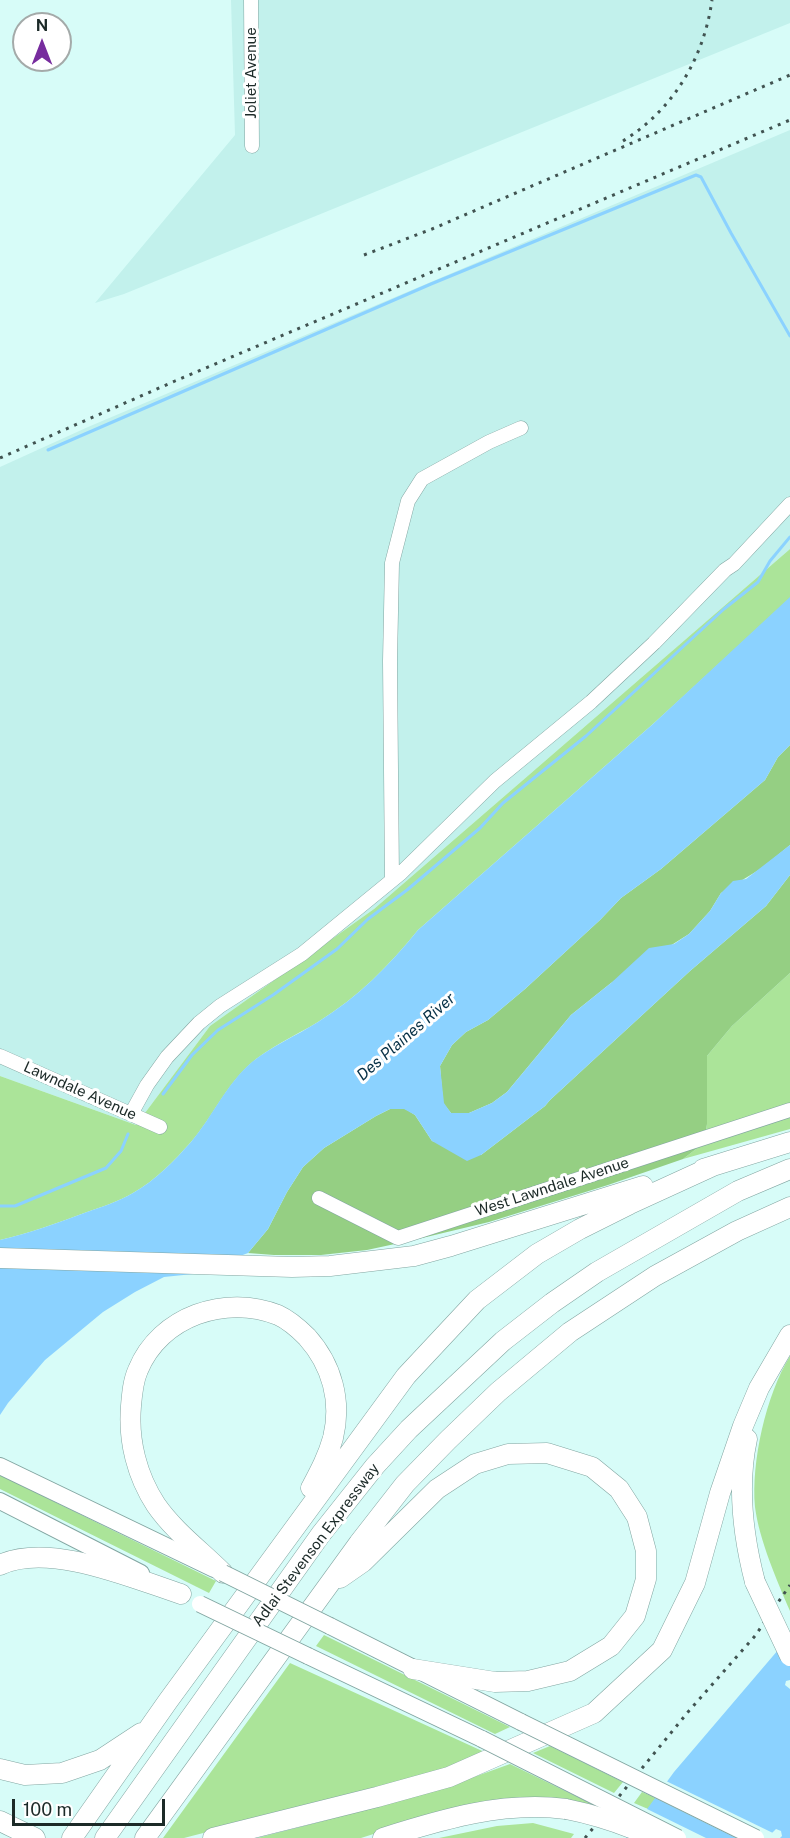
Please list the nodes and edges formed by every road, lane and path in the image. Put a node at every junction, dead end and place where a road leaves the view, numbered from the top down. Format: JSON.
{"nodes":[{"id":1,"x":251,"y":0,"type":"edge"},
{"id":2,"x":252,"y":146,"type":"dead end"},
{"id":3,"x":521,"y":428,"type":"dead end"},
{"id":4,"x":790,"y":504,"type":"edge"},
{"id":5,"x":392,"y":880,"type":"junction"},
{"id":6,"x":0,"y":1056,"type":"edge"},
{"id":7,"x":790,"y":1110,"type":"edge"},
{"id":8,"x":131,"y":1114,"type":"junction"},
{"id":9,"x":160,"y":1127,"type":"dead end"},
{"id":10,"x":790,"y":1142,"type":"edge"},
{"id":11,"x":713,"y":1166,"type":"junction"},
{"id":12,"x":790,"y":1168,"type":"edge"},
{"id":13,"x":319,"y":1198,"type":"dead end"},
{"id":14,"x":790,"y":1207,"type":"edge"},
{"id":15,"x":0,"y":1258,"type":"edge"},
{"id":16,"x":790,"y":1335,"type":"edge"},
{"id":17,"x":777,"y":1355,"type":"junction"},
{"id":18,"x":0,"y":1466,"type":"edge"},
{"id":19,"x":0,"y":1501,"type":"edge"},
{"id":20,"x":285,"y":1541,"type":"junction"},
{"id":21,"x":0,"y":1565,"type":"edge"},
{"id":22,"x":223,"y":1573,"type":"junction"},
{"id":23,"x":325,"y":1588,"type":"junction"},
{"id":24,"x":181,"y":1594,"type":"junction"},
{"id":25,"x":790,"y":1656,"type":"edge"},
{"id":26,"x":413,"y":1669,"type":"junction"},
{"id":27,"x":168,"y":1701,"type":"junction"},
{"id":28,"x":0,"y":1769,"type":"edge"},
{"id":29,"x":0,"y":1821,"type":"edge"},
{"id":30,"x":35,"y":1838,"type":"edge"},
{"id":31,"x":72,"y":1838,"type":"edge"},
{"id":32,"x":105,"y":1838,"type":"edge"},
{"id":33,"x":145,"y":1838,"type":"edge"},
{"id":34,"x":213,"y":1838,"type":"edge"},
{"id":35,"x":383,"y":1838,"type":"edge"},
{"id":36,"x":655,"y":1838,"type":"edge"},
{"id":37,"x":678,"y":1838,"type":"edge"},
{"id":38,"x":756,"y":1838,"type":"edge"}],
"edges":[{"from":1,"to":2,"type":"street","name":"Joliet Avenue"},
{"from":3,"to":5,"type":"street"},
{"from":4,"to":5,"type":"street"},
{"from":5,"to":8,"type":"street"},
{"from":6,"to":8,"type":"street","name":"Lawndale Avenue"},
{"from":7,"to":13,"type":"street","name":"West Lawndale Avenue"},
{"from":8,"to":9,"type":"street","name":"Lawndale Avenue"},
{"from":10,"to":11,"type":"highway"},
{"from":11,"to":15,"type":"highway"},
{"from":11,"to":20,"type":"highway"},
{"from":12,"to":32,"type":"highway","name":"Adlai Stevenson Expressway"},
{"from":14,"to":23,"type":"highway"},
{"from":16,"to":17,"type":"highway"},
{"from":17,"to":25,"type":"highway","bridge":true},
{"from":17,"to":34,"type":"highway"},
{"from":18,"to":22,"type":"main road"},
{"from":19,"to":24,"type":"main road"},
{"from":20,"to":22,"type":"highway"},
{"from":20,"to":27,"type":"highway"},
{"from":21,"to":24,"type":"highway"},
{"from":22,"to":26,"type":"main road","bridge":true},
{"from":23,"to":26,"type":"highway"},
{"from":23,"to":33,"type":"highway"},
{"from":24,"to":37,"type":"main road","bridge":true},
{"from":26,"to":38,"type":"main road","bridge":true},
{"from":27,"to":28,"type":"highway"},
{"from":27,"to":31,"type":"highway"},
{"from":29,"to":30,"type":"highway"},
{"from":35,"to":36,"type":"highway","bridge":true}]}
